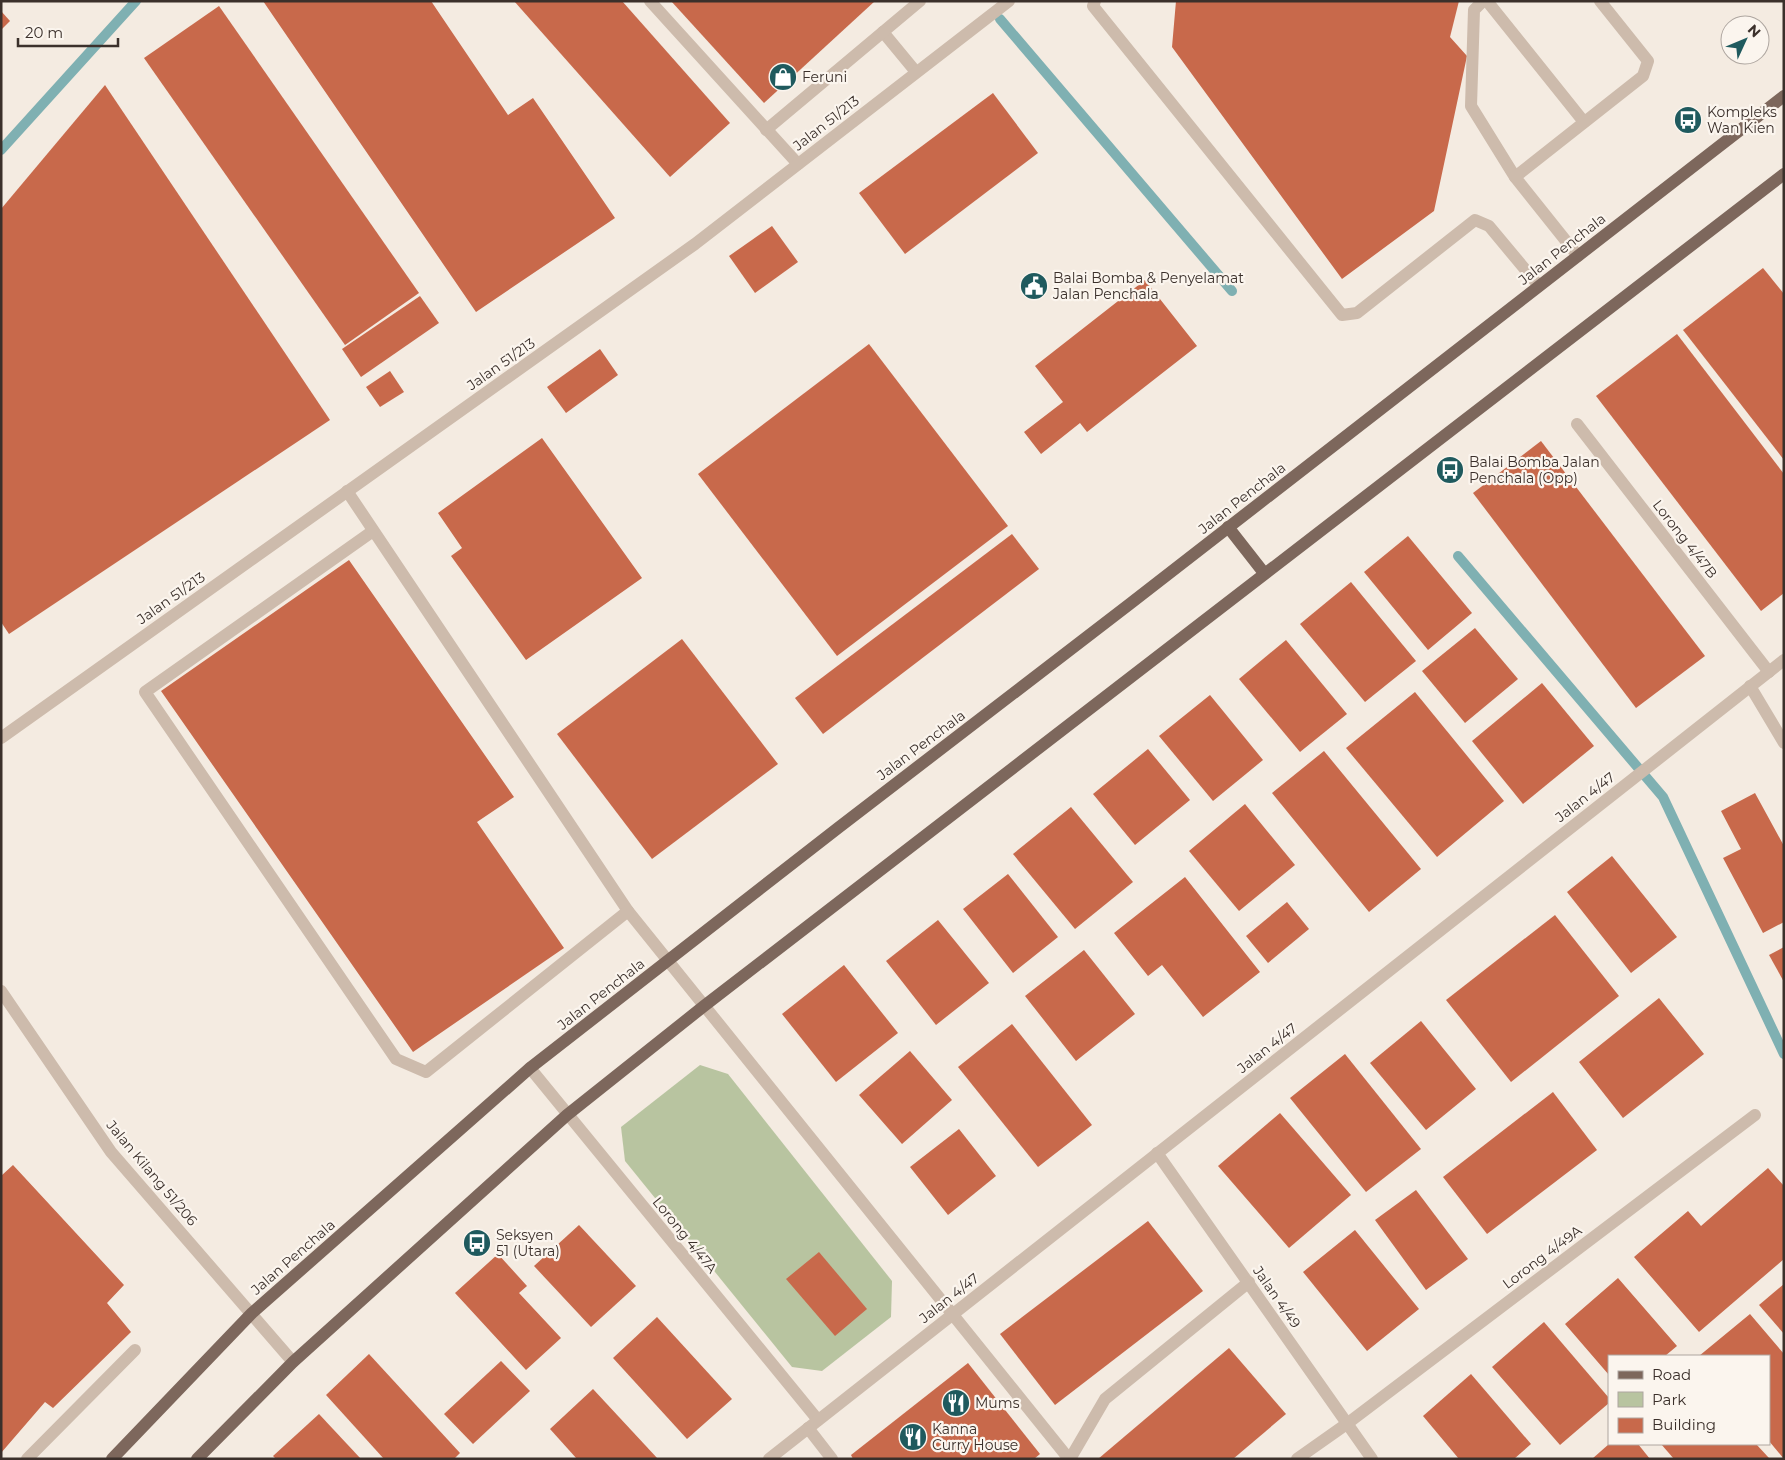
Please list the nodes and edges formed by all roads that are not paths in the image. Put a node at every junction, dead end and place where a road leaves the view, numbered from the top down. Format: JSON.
{"nodes":[{"id":1,"x":650,"y":1,"type":"edge"},
{"id":2,"x":920,"y":1,"type":"edge"},
{"id":3,"x":1009,"y":1,"type":"edge"},
{"id":4,"x":1095,"y":1,"type":"edge"},
{"id":5,"x":1483,"y":1,"type":"edge"},
{"id":6,"x":1487,"y":1,"type":"edge"},
{"id":7,"x":1600,"y":1,"type":"edge"},
{"id":8,"x":883,"y":32,"type":"junction"},
{"id":9,"x":916,"y":72,"type":"junction"},
{"id":10,"x":1784,"y":96,"type":"edge"},
{"id":11,"x":1584,"y":122,"type":"junction"},
{"id":12,"x":766,"y":130,"type":"junction"},
{"id":13,"x":798,"y":164,"type":"junction"},
{"id":14,"x":1784,"y":174,"type":"edge"},
{"id":15,"x":1515,"y":178,"type":"junction"},
{"id":16,"x":1578,"y":256,"type":"junction"},
{"id":17,"x":1539,"y":286,"type":"junction"},
{"id":18,"x":1577,"y":424,"type":"dead end"},
{"id":19,"x":347,"y":491,"type":"junction"},
{"id":20,"x":1228,"y":527,"type":"junction"},
{"id":21,"x":374,"y":531,"type":"junction"},
{"id":22,"x":1264,"y":573,"type":"junction"},
{"id":23,"x":1784,"y":660,"type":"edge"},
{"id":24,"x":1769,"y":672,"type":"junction"},
{"id":25,"x":1750,"y":686,"type":"junction"},
{"id":26,"x":1,"y":738,"type":"edge"},
{"id":27,"x":1784,"y":743,"type":"edge"},
{"id":28,"x":628,"y":911,"type":"junction"},
{"id":29,"x":668,"y":960,"type":"junction"},
{"id":30,"x":1,"y":991,"type":"edge"},
{"id":31,"x":704,"y":1006,"type":"junction"},
{"id":32,"x":530,"y":1068,"type":"junction"},
{"id":33,"x":1755,"y":1115,"type":"dead end"},
{"id":34,"x":567,"y":1116,"type":"junction"},
{"id":35,"x":1157,"y":1153,"type":"junction"},
{"id":36,"x":1249,"y":1282,"type":"junction"},
{"id":37,"x":252,"y":1313,"type":"junction"},
{"id":38,"x":953,"y":1314,"type":"junction"},
{"id":39,"x":135,"y":1350,"type":"dead end"},
{"id":40,"x":293,"y":1362,"type":"junction"},
{"id":41,"x":1348,"y":1423,"type":"junction"},
{"id":42,"x":813,"y":1424,"type":"junction"},
{"id":43,"x":27,"y":1459,"type":"edge"},
{"id":44,"x":112,"y":1459,"type":"edge"},
{"id":45,"x":197,"y":1459,"type":"edge"},
{"id":46,"x":769,"y":1459,"type":"edge"},
{"id":47,"x":832,"y":1459,"type":"edge"},
{"id":48,"x":1069,"y":1459,"type":"edge"},
{"id":49,"x":1297,"y":1459,"type":"edge"},
{"id":50,"x":1372,"y":1459,"type":"edge"}],
"edges":[{"from":1,"to":12,"type":"street"},
{"from":2,"to":8,"type":"street"},
{"from":3,"to":9,"type":"street","name":"Jalan 51/213"},
{"from":4,"to":17,"type":"street"},
{"from":5,"to":15,"type":"street"},
{"from":6,"to":11,"type":"street"},
{"from":7,"to":11,"type":"street"},
{"from":8,"to":9,"type":"street"},
{"from":8,"to":12,"type":"street"},
{"from":9,"to":13,"type":"street","name":"Jalan 51/213"},
{"from":10,"to":16,"type":"main road","name":"Jalan Penchala"},
{"from":11,"to":15,"type":"street"},
{"from":12,"to":13,"type":"street"},
{"from":13,"to":19,"type":"street","name":"Jalan 51/213"},
{"from":14,"to":22,"type":"main road"},
{"from":15,"to":16,"type":"street"},
{"from":16,"to":17,"type":"main road","name":"Jalan Penchala"},
{"from":17,"to":20,"type":"main road","name":"Jalan Penchala"},
{"from":18,"to":24,"type":"street","name":"Lorong 4/47B"},
{"from":19,"to":21,"type":"street"},
{"from":19,"to":26,"type":"street","name":"Jalan 51/213"},
{"from":20,"to":22,"type":"main road"},
{"from":20,"to":29,"type":"main road","name":"Jalan Penchala"},
{"from":21,"to":28,"type":"street"},
{"from":21,"to":28,"type":"street"},
{"from":22,"to":31,"type":"main road"},
{"from":23,"to":24,"type":"street","name":"Jalan 4/47"},
{"from":24,"to":25,"type":"street","name":"Jalan 4/47"},
{"from":25,"to":27,"type":"street"},
{"from":25,"to":35,"type":"street","name":"Jalan 4/47"},
{"from":28,"to":29,"type":"street"},
{"from":29,"to":31,"type":"street"},
{"from":29,"to":32,"type":"main road","name":"Jalan Penchala"},
{"from":30,"to":37,"type":"street","name":"Jalan Kilang 51/206"},
{"from":31,"to":34,"type":"main road"},
{"from":31,"to":38,"type":"street"},
{"from":32,"to":34,"type":"street","name":"Lorong 4/47A"},
{"from":32,"to":37,"type":"main road","name":"Jalan Penchala"},
{"from":33,"to":41,"type":"street","name":"Lorong 4/49A"},
{"from":34,"to":40,"type":"main road"},
{"from":34,"to":42,"type":"street","name":"Lorong 4/47A"},
{"from":35,"to":36,"type":"street","name":"Jalan 4/49"},
{"from":35,"to":38,"type":"street","name":"Jalan 4/47"},
{"from":36,"to":41,"type":"street","name":"Jalan 4/49"},
{"from":36,"to":48,"type":"street"},
{"from":37,"to":40,"type":"street","name":"Jalan Kilang 51/206"},
{"from":37,"to":44,"type":"main road","name":"Jalan Penchala"},
{"from":38,"to":42,"type":"street","name":"Jalan 4/47"},
{"from":38,"to":48,"type":"street"},
{"from":39,"to":43,"type":"street"},
{"from":40,"to":45,"type":"main road"},
{"from":41,"to":49,"type":"street","name":"Lorong 4/49A"},
{"from":41,"to":50,"type":"street","name":"Jalan 4/49"},
{"from":42,"to":46,"type":"street","name":"Jalan 4/47"},
{"from":42,"to":47,"type":"street","name":"Lorong 4/47A"}]}
